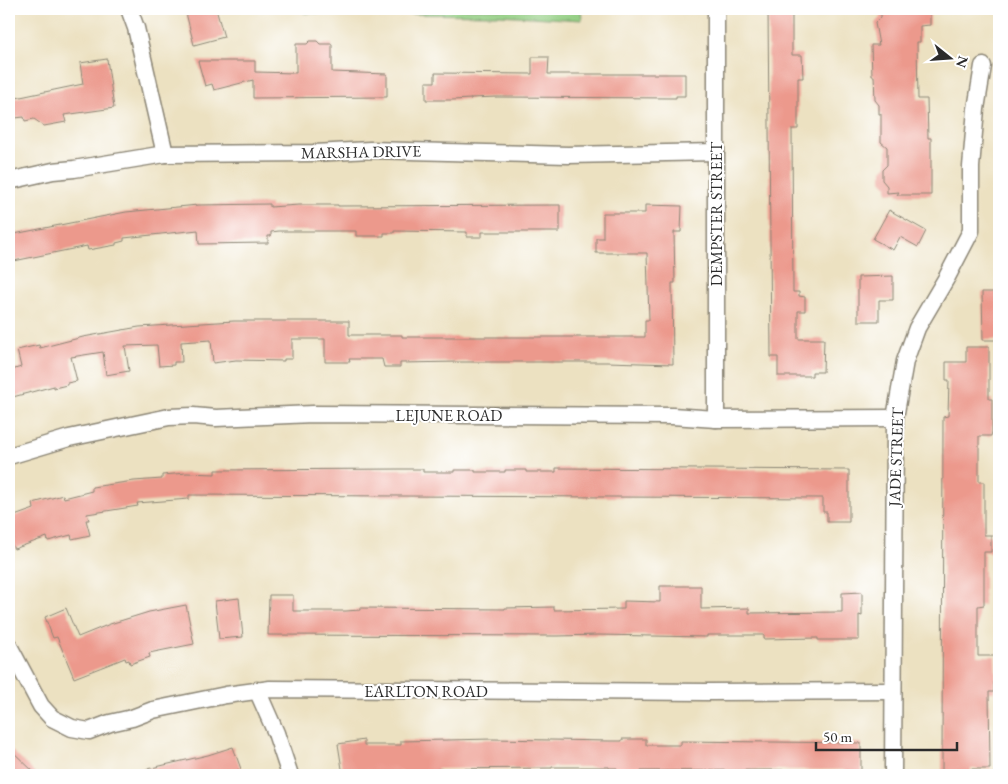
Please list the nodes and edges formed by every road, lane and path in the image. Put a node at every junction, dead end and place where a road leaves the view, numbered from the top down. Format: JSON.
{"nodes":[{"id":1,"x":129,"y":9,"type":"edge"},
{"id":2,"x":716,"y":9,"type":"edge"},
{"id":3,"x":983,"y":66,"type":"dead end"},
{"id":4,"x":716,"y":152,"type":"junction"},
{"id":5,"x":166,"y":154,"type":"junction"},
{"id":6,"x":9,"y":181,"type":"edge"},
{"id":7,"x":716,"y":418,"type":"junction"},
{"id":8,"x":895,"y":418,"type":"junction"},
{"id":9,"x":9,"y":456,"type":"edge"},
{"id":10,"x":9,"y":646,"type":"edge"},
{"id":11,"x":257,"y":690,"type":"junction"},
{"id":12,"x":892,"y":691,"type":"junction"},
{"id":13,"x":290,"y":775,"type":"edge"},
{"id":14,"x":893,"y":775,"type":"edge"}],
"edges":[{"from":1,"to":5,"type":"street"},
{"from":2,"to":4,"type":"street","name":"DEMPSTER STREET"},
{"from":3,"to":8,"type":"street","name":"JADE STREET"},
{"from":4,"to":5,"type":"street","name":"MARSHA DRIVE"},
{"from":4,"to":7,"type":"street","name":"DEMPSTER STREET"},
{"from":5,"to":6,"type":"street","name":"MARSHA DRIVE"},
{"from":7,"to":8,"type":"street","name":"LEJUNE ROAD"},
{"from":7,"to":9,"type":"street","name":"LEJUNE ROAD"},
{"from":8,"to":12,"type":"street","name":"JADE STREET"},
{"from":10,"to":11,"type":"street","name":"EARLTON ROAD"},
{"from":11,"to":12,"type":"street","name":"EARLTON ROAD"},
{"from":11,"to":13,"type":"street"},
{"from":12,"to":14,"type":"street","name":"JADE STREET"}]}
